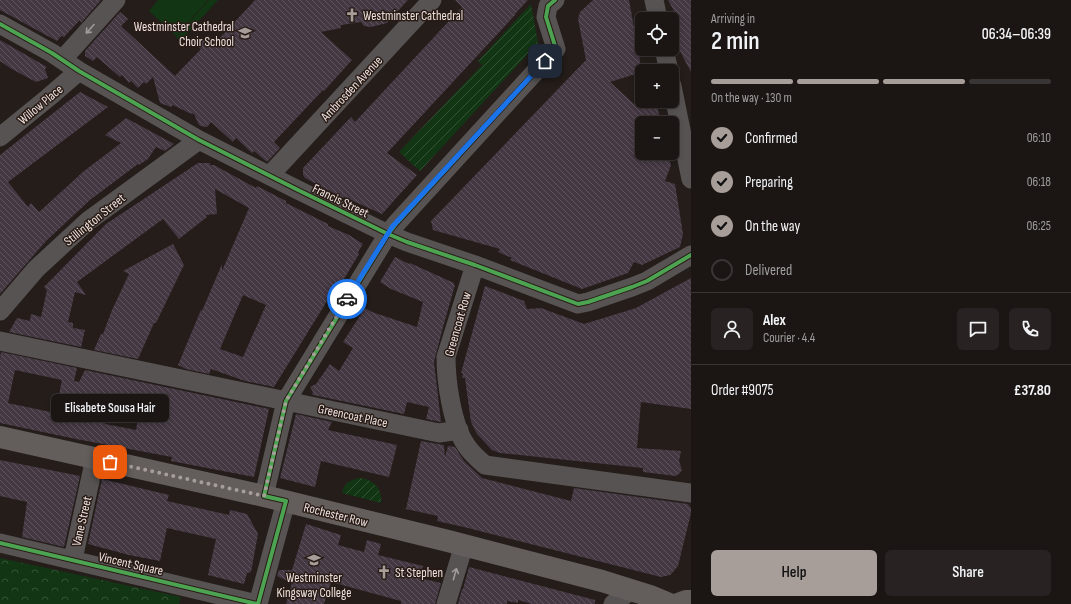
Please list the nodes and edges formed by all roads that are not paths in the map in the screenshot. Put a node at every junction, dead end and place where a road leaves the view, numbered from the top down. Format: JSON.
{"nodes":[{"id":1,"x":116,"y":0,"type":"edge"},
{"id":2,"x":432,"y":0,"type":"edge"},
{"id":3,"x":555,"y":0,"type":"edge"},
{"id":4,"x":654,"y":0,"type":"edge"},
{"id":5,"x":657,"y":12,"type":"edge"},
{"id":6,"x":0,"y":24,"type":"edge"},
{"id":7,"x":62,"y":60,"type":"junction"},
{"id":8,"x":79,"y":71,"type":"junction"},
{"id":9,"x":676,"y":108,"type":"edge"},
{"id":10,"x":0,"y":137,"type":"edge"},
{"id":11,"x":199,"y":140,"type":"junction"},
{"id":12,"x":270,"y":176,"type":"junction"},
{"id":13,"x":691,"y":179,"type":"edge"},
{"id":14,"x":388,"y":234,"type":"junction"},
{"id":15,"x":691,"y":255,"type":"edge"},
{"id":16,"x":475,"y":265,"type":"junction"},
{"id":17,"x":0,"y":311,"type":"edge"},
{"id":18,"x":0,"y":341,"type":"edge"},
{"id":19,"x":286,"y":401,"type":"junction"},
{"id":20,"x":459,"y":430,"type":"junction"},
{"id":21,"x":0,"y":436,"type":"edge"},
{"id":22,"x":95,"y":458,"type":"junction"},
{"id":23,"x":691,"y":493,"type":"edge"},
{"id":24,"x":264,"y":496,"type":"junction"},
{"id":25,"x":286,"y":501,"type":"junction"},
{"id":26,"x":0,"y":543,"type":"edge"},
{"id":27,"x":464,"y":545,"type":"junction"},
{"id":28,"x":71,"y":560,"type":"junction"},
{"id":29,"x":631,"y":590,"type":"junction"},
{"id":30,"x":691,"y":601,"type":"edge"},
{"id":31,"x":257,"y":604,"type":"edge"},
{"id":32,"x":446,"y":604,"type":"edge"},
{"id":33,"x":613,"y":604,"type":"edge"},
{"id":34,"x":669,"y":604,"type":"edge"},
{"id":35,"x":678,"y":604,"type":"edge"}],
"edges":[{"from":1,"to":7,"type":"street","one_way":true},
{"from":2,"to":12,"type":"street","name":"Ambrosden Avenue"},
{"from":3,"to":14,"type":"street"},
{"from":4,"to":5,"type":"street"},
{"from":6,"to":7,"type":"street","name":"Francis Street"},
{"from":7,"to":8,"type":"street","name":"Francis Street"},
{"from":8,"to":10,"type":"street","name":"Willow Place"},
{"from":8,"to":11,"type":"street","name":"Francis Street"},
{"from":9,"to":13,"type":"street"},
{"from":11,"to":12,"type":"street","name":"Francis Street"},
{"from":11,"to":17,"type":"street","name":"Stillington Street"},
{"from":12,"to":14,"type":"street","name":"Francis Street"},
{"from":14,"to":16,"type":"street","name":"Francis Street"},
{"from":14,"to":19,"type":"street"},
{"from":15,"to":16,"type":"street","name":"Francis Street"},
{"from":16,"to":20,"type":"street","name":"Greencoat Row"},
{"from":18,"to":19,"type":"street","name":"Greencoat Place"},
{"from":19,"to":20,"type":"street","name":"Greencoat Place"},
{"from":19,"to":24,"type":"street"},
{"from":20,"to":23,"type":"street"},
{"from":21,"to":22,"type":"main road","name":"Rochester Row"},
{"from":22,"to":24,"type":"main road","name":"Rochester Row"},
{"from":22,"to":28,"type":"street","name":"Vane Street"},
{"from":24,"to":25,"type":"main road","name":"Rochester Row"},
{"from":25,"to":27,"type":"main road","name":"Rochester Row"},
{"from":25,"to":31,"type":"street","name":"Vincent Square"},
{"from":26,"to":28,"type":"street","name":"Vincent Square"},
{"from":27,"to":29,"type":"main road","name":"Rochester Row"},
{"from":32,"to":27,"type":"street","one_way":true},
{"from":28,"to":31,"type":"street","name":"Vincent Square"},
{"from":29,"to":33,"type":"street"},
{"from":29,"to":34,"type":"main road","name":"Rochester Row"},
{"from":30,"to":35,"type":"main road"}]}
